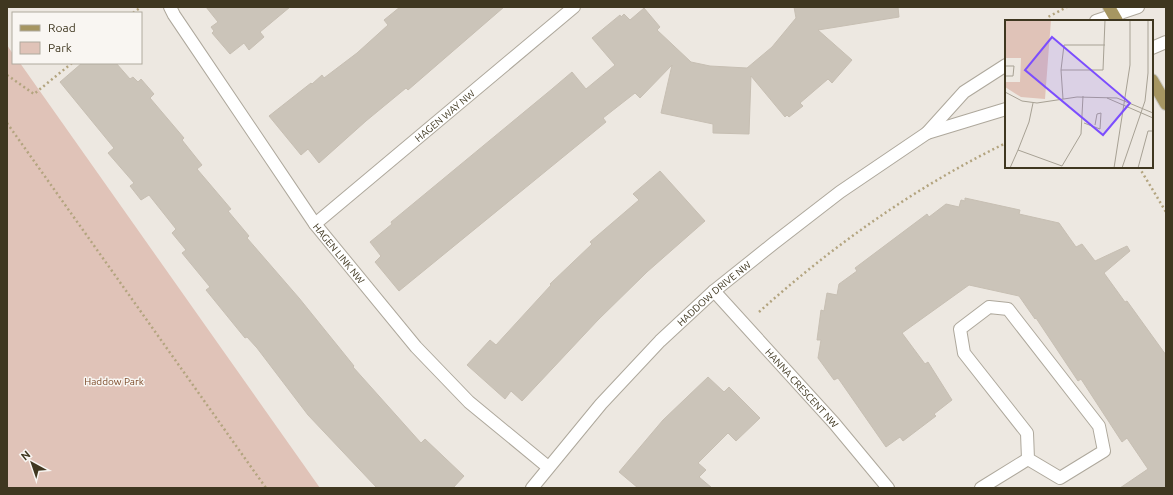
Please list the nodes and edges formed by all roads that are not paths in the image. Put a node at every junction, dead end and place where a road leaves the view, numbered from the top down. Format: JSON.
{"nodes":[{"id":1,"x":170,"y":7,"type":"edge"},
{"id":2,"x":574,"y":7,"type":"edge"},
{"id":3,"x":1138,"y":7,"type":"edge"},
{"id":4,"x":1113,"y":14,"type":"edge"},
{"id":5,"x":1098,"y":20,"type":"edge"},
{"id":6,"x":1166,"y":42,"type":"edge"},
{"id":7,"x":1153,"y":48,"type":"edge"},
{"id":8,"x":1005,"y":66,"type":"edge"},
{"id":9,"x":1153,"y":82,"type":"edge"},
{"id":10,"x":1166,"y":104,"type":"edge"},
{"id":11,"x":1005,"y":109,"type":"edge"},
{"id":12,"x":927,"y":133,"type":"junction"},
{"id":13,"x":315,"y":224,"type":"junction"},
{"id":14,"x":714,"y":291,"type":"junction"},
{"id":15,"x":1028,"y":459,"type":"junction"},
{"id":16,"x":548,"y":467,"type":"junction"},
{"id":17,"x":532,"y":488,"type":"edge"},
{"id":18,"x":888,"y":488,"type":"edge"},
{"id":19,"x":981,"y":488,"type":"edge"}],
"edges":[{"from":1,"to":13,"type":"street","name":"HAGEN LINK NW"},
{"from":2,"to":13,"type":"street","name":"HAGEN WAY NW"},
{"from":3,"to":4,"type":"street"},
{"from":4,"to":5,"type":"street"},
{"from":6,"to":7,"type":"street"},
{"from":8,"to":12,"type":"street","name":"HADDOW DRIVE NW"},
{"from":9,"to":10,"type":"main road"},
{"from":11,"to":12,"type":"street","name":"HADDOW DRIVE NW"},
{"from":12,"to":14,"type":"street","name":"HADDOW DRIVE NW"},
{"from":13,"to":16,"type":"street","name":"HAGEN LINK NW"},
{"from":14,"to":16,"type":"street","name":"HADDOW DRIVE NW"},
{"from":14,"to":18,"type":"street","name":"HANNA CRESCENT NW"},
{"from":15,"to":15,"type":"street"},
{"from":15,"to":19,"type":"street"},
{"from":16,"to":17,"type":"street","name":"HADDOW DRIVE NW"}]}
